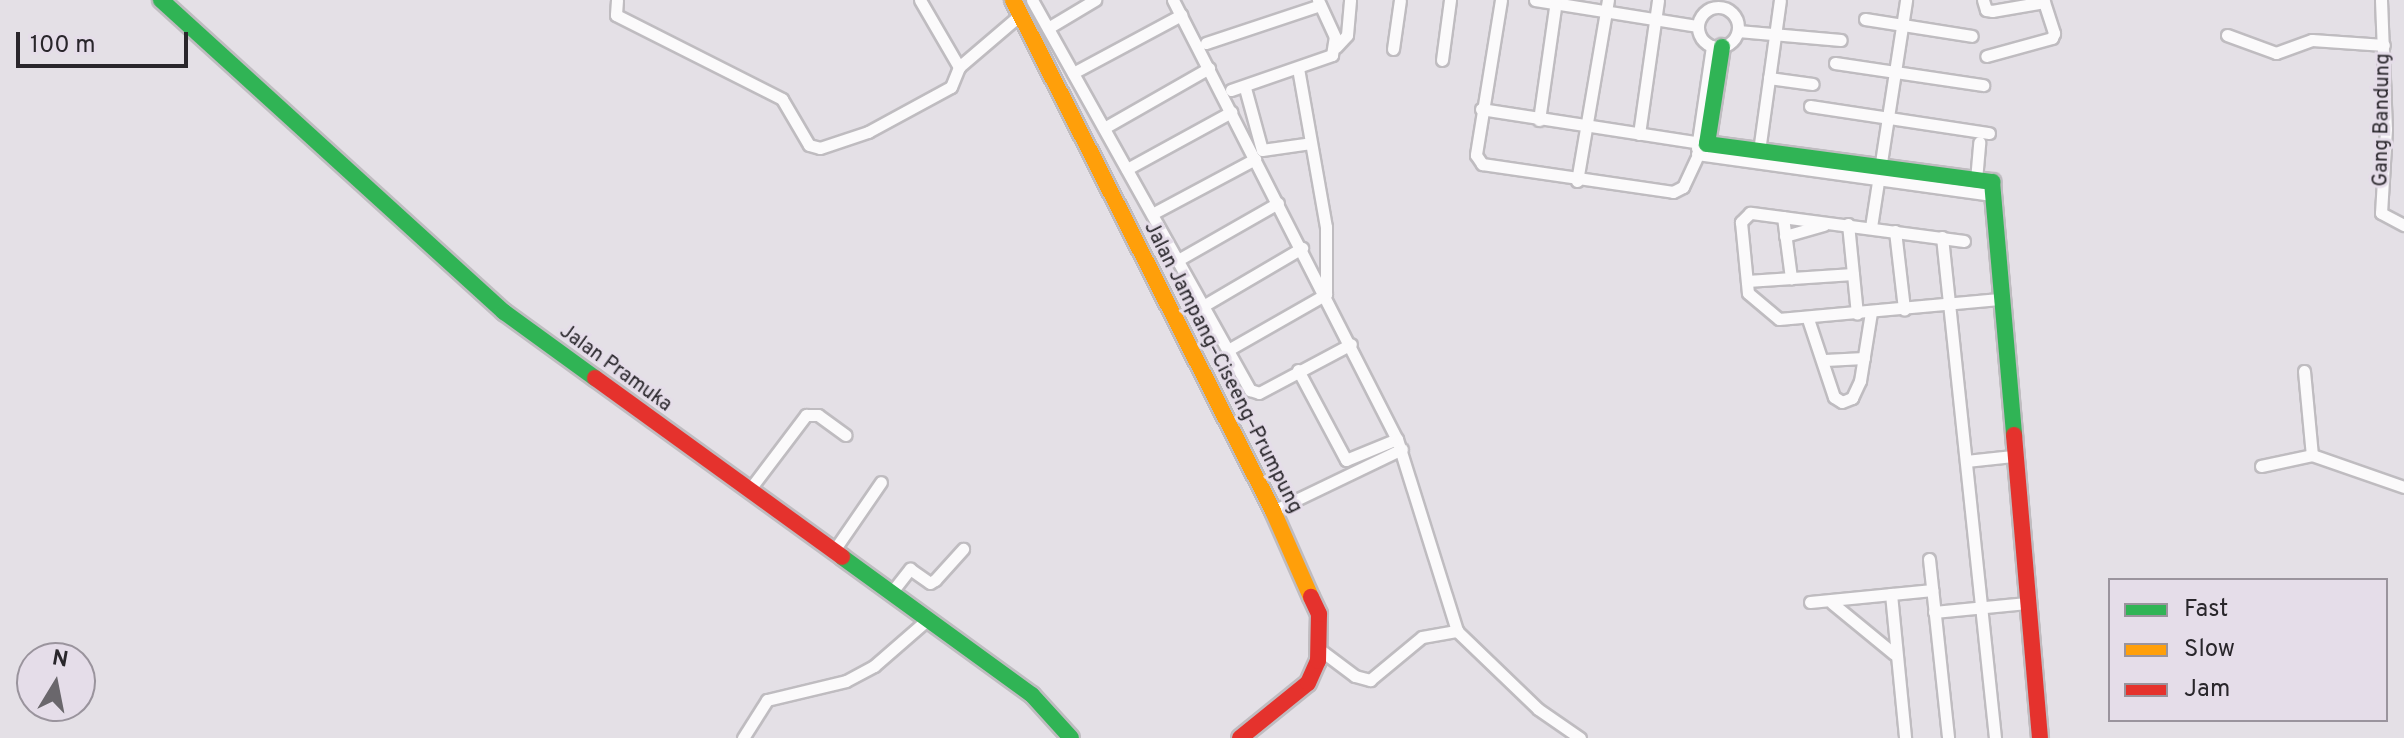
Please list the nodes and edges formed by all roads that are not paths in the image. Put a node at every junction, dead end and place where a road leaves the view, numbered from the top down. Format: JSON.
{"nodes":[{"id":1,"x":161,"y":0,"type":"edge"},
{"id":2,"x":617,"y":0,"type":"edge"},
{"id":3,"x":920,"y":0,"type":"edge"},
{"id":4,"x":1032,"y":0,"type":"edge"},
{"id":5,"x":1095,"y":0,"type":"edge"},
{"id":6,"x":1173,"y":0,"type":"edge"},
{"id":7,"x":1350,"y":0,"type":"edge"},
{"id":8,"x":1400,"y":0,"type":"edge"},
{"id":9,"x":1450,"y":0,"type":"edge"},
{"id":10,"x":1501,"y":0,"type":"edge"},
{"id":11,"x":1535,"y":0,"type":"edge"},
{"id":12,"x":1658,"y":0,"type":"edge"},
{"id":13,"x":1780,"y":0,"type":"edge"},
{"id":14,"x":1906,"y":0,"type":"edge"},
{"id":15,"x":1983,"y":0,"type":"edge"},
{"id":16,"x":2381,"y":0,"type":"edge"},
{"id":17,"x":1556,"y":2,"type":"edge"},
{"id":18,"x":1319,"y":3,"type":"edge"},
{"id":19,"x":1724,"y":4,"type":"edge"},
{"id":20,"x":1607,"y":5,"type":"edge"},
{"id":21,"x":1017,"y":7,"type":"edge"},
{"id":22,"x":1181,"y":15,"type":"junction"},
{"id":23,"x":1655,"y":18,"type":"junction"},
{"id":24,"x":1865,"y":19,"type":"dead end"},
{"id":25,"x":1903,"y":25,"type":"junction"},
{"id":26,"x":1698,"y":26,"type":"junction"},
{"id":27,"x":1048,"y":28,"type":"junction"},
{"id":28,"x":1738,"y":31,"type":"junction"},
{"id":29,"x":1775,"y":31,"type":"junction"},
{"id":30,"x":2227,"y":35,"type":"dead end"},
{"id":31,"x":1972,"y":36,"type":"dead end"},
{"id":32,"x":1841,"y":40,"type":"dead end"},
{"id":33,"x":1206,"y":43,"type":"dead end"},
{"id":34,"x":2384,"y":45,"type":"junction"},
{"id":35,"x":1717,"y":46,"type":"junction"},
{"id":36,"x":1336,"y":47,"type":"junction"},
{"id":37,"x":1393,"y":49,"type":"dead end"},
{"id":38,"x":1986,"y":56,"type":"dead end"},
{"id":39,"x":1442,"y":60,"type":"dead end"},
{"id":40,"x":1835,"y":63,"type":"dead end"},
{"id":41,"x":959,"y":67,"type":"junction"},
{"id":42,"x":1209,"y":68,"type":"junction"},
{"id":43,"x":1298,"y":68,"type":"junction"},
{"id":44,"x":1895,"y":72,"type":"junction"},
{"id":45,"x":1073,"y":73,"type":"junction"},
{"id":46,"x":1769,"y":78,"type":"junction"},
{"id":47,"x":1813,"y":84,"type":"dead end"},
{"id":48,"x":1983,"y":85,"type":"dead end"},
{"id":49,"x":1245,"y":88,"type":"junction"},
{"id":50,"x":1231,"y":90,"type":"dead end"},
{"id":51,"x":1810,"y":106,"type":"dead end"},
{"id":52,"x":1481,"y":109,"type":"junction"},
{"id":53,"x":1231,"y":112,"type":"junction"},
{"id":54,"x":1888,"y":118,"type":"junction"},
{"id":55,"x":1539,"y":120,"type":"junction"},
{"id":56,"x":1587,"y":127,"type":"junction"},
{"id":57,"x":1104,"y":128,"type":"junction"},
{"id":58,"x":1989,"y":133,"type":"dead end"},
{"id":59,"x":1639,"y":134,"type":"junction"},
{"id":60,"x":1979,"y":142,"type":"dead end"},
{"id":61,"x":1311,"y":143,"type":"junction"},
{"id":62,"x":1700,"y":151,"type":"junction"},
{"id":63,"x":1759,"y":151,"type":"junction"},
{"id":64,"x":1255,"y":159,"type":"junction"},
{"id":65,"x":1127,"y":169,"type":"junction"},
{"id":66,"x":1879,"y":173,"type":"junction"},
{"id":67,"x":1976,"y":180,"type":"junction"},
{"id":68,"x":1577,"y":181,"type":"junction"},
{"id":69,"x":1992,"y":195,"type":"junction"},
{"id":70,"x":1278,"y":203,"type":"junction"},
{"id":71,"x":1152,"y":214,"type":"junction"},
{"id":72,"x":1783,"y":217,"type":"junction"},
{"id":73,"x":1831,"y":222,"type":"junction"},
{"id":74,"x":1848,"y":224,"type":"junction"},
{"id":75,"x":2404,"y":225,"type":"edge"},
{"id":76,"x":1871,"y":227,"type":"junction"},
{"id":77,"x":1895,"y":231,"type":"junction"},
{"id":78,"x":1785,"y":236,"type":"junction"},
{"id":79,"x":1942,"y":237,"type":"junction"},
{"id":80,"x":1964,"y":241,"type":"dead end"},
{"id":81,"x":1302,"y":248,"type":"junction"},
{"id":82,"x":1178,"y":260,"type":"junction"},
{"id":83,"x":1853,"y":274,"type":"junction"},
{"id":84,"x":1791,"y":278,"type":"junction"},
{"id":85,"x":1747,"y":281,"type":"junction"},
{"id":86,"x":1326,"y":294,"type":"junction"},
{"id":87,"x":1999,"y":299,"type":"junction"},
{"id":88,"x":1949,"y":304,"type":"junction"},
{"id":89,"x":1203,"y":306,"type":"junction"},
{"id":90,"x":1904,"y":309,"type":"junction"},
{"id":91,"x":1871,"y":312,"type":"junction"},
{"id":92,"x":1857,"y":314,"type":"junction"},
{"id":93,"x":1808,"y":319,"type":"junction"},
{"id":94,"x":1351,"y":344,"type":"junction"},
{"id":95,"x":1228,"y":350,"type":"junction"},
{"id":96,"x":1864,"y":358,"type":"junction"},
{"id":97,"x":1825,"y":360,"type":"junction"},
{"id":98,"x":1298,"y":370,"type":"junction"},
{"id":99,"x":2304,"y":371,"type":"dead end"},
{"id":100,"x":846,"y":435,"type":"dead end"},
{"id":101,"x":1399,"y":444,"type":"junction"},
{"id":102,"x":2312,"y":455,"type":"junction"},
{"id":103,"x":2013,"y":456,"type":"junction"},
{"id":104,"x":1966,"y":461,"type":"junction"},
{"id":105,"x":2261,"y":466,"type":"dead end"},
{"id":106,"x":881,"y":482,"type":"dead end"},
{"id":107,"x":2404,"y":487,"type":"edge"},
{"id":108,"x":750,"y":489,"type":"junction"},
{"id":109,"x":1273,"y":511,"type":"junction"},
{"id":110,"x":835,"y":549,"type":"junction"},
{"id":111,"x":963,"y":549,"type":"dead end"},
{"id":112,"x":1929,"y":559,"type":"dead end"},
{"id":113,"x":1932,"y":590,"type":"junction"},
{"id":114,"x":891,"y":593,"type":"junction"},
{"id":115,"x":1891,"y":594,"type":"junction"},
{"id":116,"x":1810,"y":602,"type":"dead end"},
{"id":117,"x":1832,"y":603,"type":"junction"},
{"id":118,"x":2027,"y":603,"type":"junction"},
{"id":119,"x":1981,"y":608,"type":"junction"},
{"id":120,"x":1934,"y":612,"type":"junction"},
{"id":121,"x":928,"y":619,"type":"junction"},
{"id":122,"x":1457,"y":631,"type":"junction"},
{"id":123,"x":1319,"y":649,"type":"junction"},
{"id":124,"x":1894,"y":654,"type":"junction"},
{"id":125,"x":743,"y":738,"type":"edge"},
{"id":126,"x":1071,"y":738,"type":"edge"},
{"id":127,"x":1240,"y":738,"type":"edge"},
{"id":128,"x":1580,"y":738,"type":"edge"},
{"id":129,"x":1905,"y":738,"type":"edge"},
{"id":130,"x":1948,"y":738,"type":"edge"},
{"id":131,"x":1995,"y":738,"type":"edge"},
{"id":132,"x":2040,"y":738,"type":"edge"}],
"edges":[{"from":1,"to":108,"type":"street","name":"Jalan Pramuka"},
{"from":2,"to":41,"type":"street"},
{"from":3,"to":41,"type":"street"},
{"from":4,"to":27,"type":"street"},
{"from":5,"to":27,"type":"street"},
{"from":6,"to":22,"type":"street"},
{"from":7,"to":36,"type":"street"},
{"from":8,"to":37,"type":"street"},
{"from":9,"to":39,"type":"street"},
{"from":10,"to":52,"type":"street"},
{"from":11,"to":17,"type":"street"},
{"from":12,"to":23,"type":"street"},
{"from":13,"to":29,"type":"street"},
{"from":14,"to":25,"type":"street"},
{"from":15,"to":38,"type":"street"},
{"from":16,"to":34,"type":"street","name":"Gang Bandung"},
{"from":17,"to":20,"type":"street"},
{"from":17,"to":55,"type":"street"},
{"from":18,"to":33,"type":"street"},
{"from":18,"to":36,"type":"street"},
{"from":19,"to":26,"type":"street"},
{"from":19,"to":28,"type":"street"},
{"from":20,"to":23,"type":"street"},
{"from":20,"to":56,"type":"street"},
{"from":21,"to":41,"type":"street"},
{"from":21,"to":109,"type":"street","name":"Jalan Jampang–Ciseeng–Prumpung"},
{"from":22,"to":42,"type":"street"},
{"from":22,"to":45,"type":"street"},
{"from":23,"to":26,"type":"street"},
{"from":23,"to":59,"type":"street"},
{"from":24,"to":25,"type":"street"},
{"from":25,"to":31,"type":"street"},
{"from":25,"to":44,"type":"street"},
{"from":26,"to":35,"type":"street"},
{"from":27,"to":45,"type":"street"},
{"from":28,"to":29,"type":"street"},
{"from":28,"to":35,"type":"street"},
{"from":29,"to":32,"type":"street"},
{"from":29,"to":46,"type":"street"},
{"from":30,"to":34,"type":"street"},
{"from":34,"to":75,"type":"street","name":"Gang Bandung"},
{"from":35,"to":62,"type":"street"},
{"from":36,"to":43,"type":"street"},
{"from":40,"to":44,"type":"street"},
{"from":42,"to":53,"type":"street"},
{"from":42,"to":57,"type":"street"},
{"from":43,"to":49,"type":"street"},
{"from":43,"to":61,"type":"street"},
{"from":44,"to":48,"type":"street"},
{"from":44,"to":54,"type":"street"},
{"from":45,"to":57,"type":"street"},
{"from":46,"to":47,"type":"street"},
{"from":46,"to":63,"type":"street"},
{"from":49,"to":50,"type":"street"},
{"from":49,"to":61,"type":"street"},
{"from":51,"to":54,"type":"street"},
{"from":52,"to":55,"type":"street"},
{"from":52,"to":68,"type":"street"},
{"from":53,"to":64,"type":"street"},
{"from":53,"to":65,"type":"street"},
{"from":54,"to":58,"type":"street"},
{"from":54,"to":66,"type":"street"},
{"from":55,"to":56,"type":"street"},
{"from":56,"to":59,"type":"street"},
{"from":56,"to":68,"type":"street"},
{"from":57,"to":65,"type":"street"},
{"from":59,"to":62,"type":"street"},
{"from":60,"to":67,"type":"street"},
{"from":61,"to":86,"type":"street"},
{"from":62,"to":63,"type":"street"},
{"from":62,"to":66,"type":"street"},
{"from":62,"to":68,"type":"street"},
{"from":63,"to":66,"type":"street"},
{"from":64,"to":70,"type":"street"},
{"from":64,"to":71,"type":"street"},
{"from":65,"to":71,"type":"street"},
{"from":66,"to":67,"type":"street"},
{"from":66,"to":69,"type":"street"},
{"from":66,"to":76,"type":"street"},
{"from":67,"to":69,"type":"street"},
{"from":69,"to":87,"type":"street"},
{"from":70,"to":81,"type":"street"},
{"from":70,"to":82,"type":"street"},
{"from":71,"to":82,"type":"street"},
{"from":72,"to":73,"type":"street"},
{"from":72,"to":78,"type":"street"},
{"from":72,"to":85,"type":"street"},
{"from":73,"to":74,"type":"street"},
{"from":73,"to":78,"type":"street"},
{"from":74,"to":76,"type":"street"},
{"from":74,"to":83,"type":"street"},
{"from":76,"to":77,"type":"street"},
{"from":77,"to":79,"type":"street"},
{"from":77,"to":90,"type":"street"},
{"from":78,"to":84,"type":"street"},
{"from":79,"to":80,"type":"street"},
{"from":79,"to":88,"type":"street"},
{"from":81,"to":86,"type":"street"},
{"from":81,"to":89,"type":"street"},
{"from":82,"to":89,"type":"street"},
{"from":83,"to":84,"type":"street"},
{"from":83,"to":92,"type":"street"},
{"from":84,"to":85,"type":"street"},
{"from":85,"to":93,"type":"street"},
{"from":86,"to":94,"type":"street"},
{"from":86,"to":95,"type":"street"},
{"from":87,"to":88,"type":"street"},
{"from":87,"to":103,"type":"street"},
{"from":88,"to":90,"type":"street"},
{"from":88,"to":104,"type":"street"},
{"from":89,"to":95,"type":"street"},
{"from":90,"to":91,"type":"street"},
{"from":91,"to":92,"type":"street"},
{"from":91,"to":96,"type":"street"},
{"from":92,"to":93,"type":"street"},
{"from":93,"to":97,"type":"street"},
{"from":94,"to":98,"type":"street"},
{"from":94,"to":101,"type":"street"},
{"from":95,"to":98,"type":"street"},
{"from":96,"to":97,"type":"street"},
{"from":96,"to":97,"type":"street"},
{"from":98,"to":101,"type":"street"},
{"from":99,"to":102,"type":"street"},
{"from":100,"to":108,"type":"street"},
{"from":101,"to":109,"type":"street"},
{"from":101,"to":122,"type":"street"},
{"from":102,"to":105,"type":"street"},
{"from":102,"to":107,"type":"street"},
{"from":103,"to":104,"type":"street"},
{"from":103,"to":118,"type":"street"},
{"from":104,"to":119,"type":"street"},
{"from":106,"to":110,"type":"street"},
{"from":108,"to":110,"type":"street","name":"Jalan Pramuka"},
{"from":109,"to":123,"type":"street","name":"Jalan Jampang–Ciseeng–Prumpung"},
{"from":110,"to":114,"type":"street","name":"Jalan Pramuka"},
{"from":111,"to":114,"type":"street"},
{"from":112,"to":113,"type":"street"},
{"from":113,"to":115,"type":"street"},
{"from":113,"to":120,"type":"street"},
{"from":114,"to":121,"type":"street","name":"Jalan Pramuka"},
{"from":115,"to":117,"type":"street"},
{"from":115,"to":124,"type":"street"},
{"from":116,"to":117,"type":"street"},
{"from":117,"to":124,"type":"street"},
{"from":118,"to":119,"type":"street"},
{"from":118,"to":132,"type":"street"},
{"from":119,"to":120,"type":"street"},
{"from":119,"to":131,"type":"street"},
{"from":120,"to":130,"type":"street"},
{"from":121,"to":125,"type":"street"},
{"from":121,"to":126,"type":"street","name":"Jalan Pramuka"},
{"from":122,"to":123,"type":"street"},
{"from":122,"to":128,"type":"street"},
{"from":123,"to":127,"type":"street","name":"Jalan Jampang–Ciseeng–Prumpung"},
{"from":124,"to":129,"type":"street"}]}
